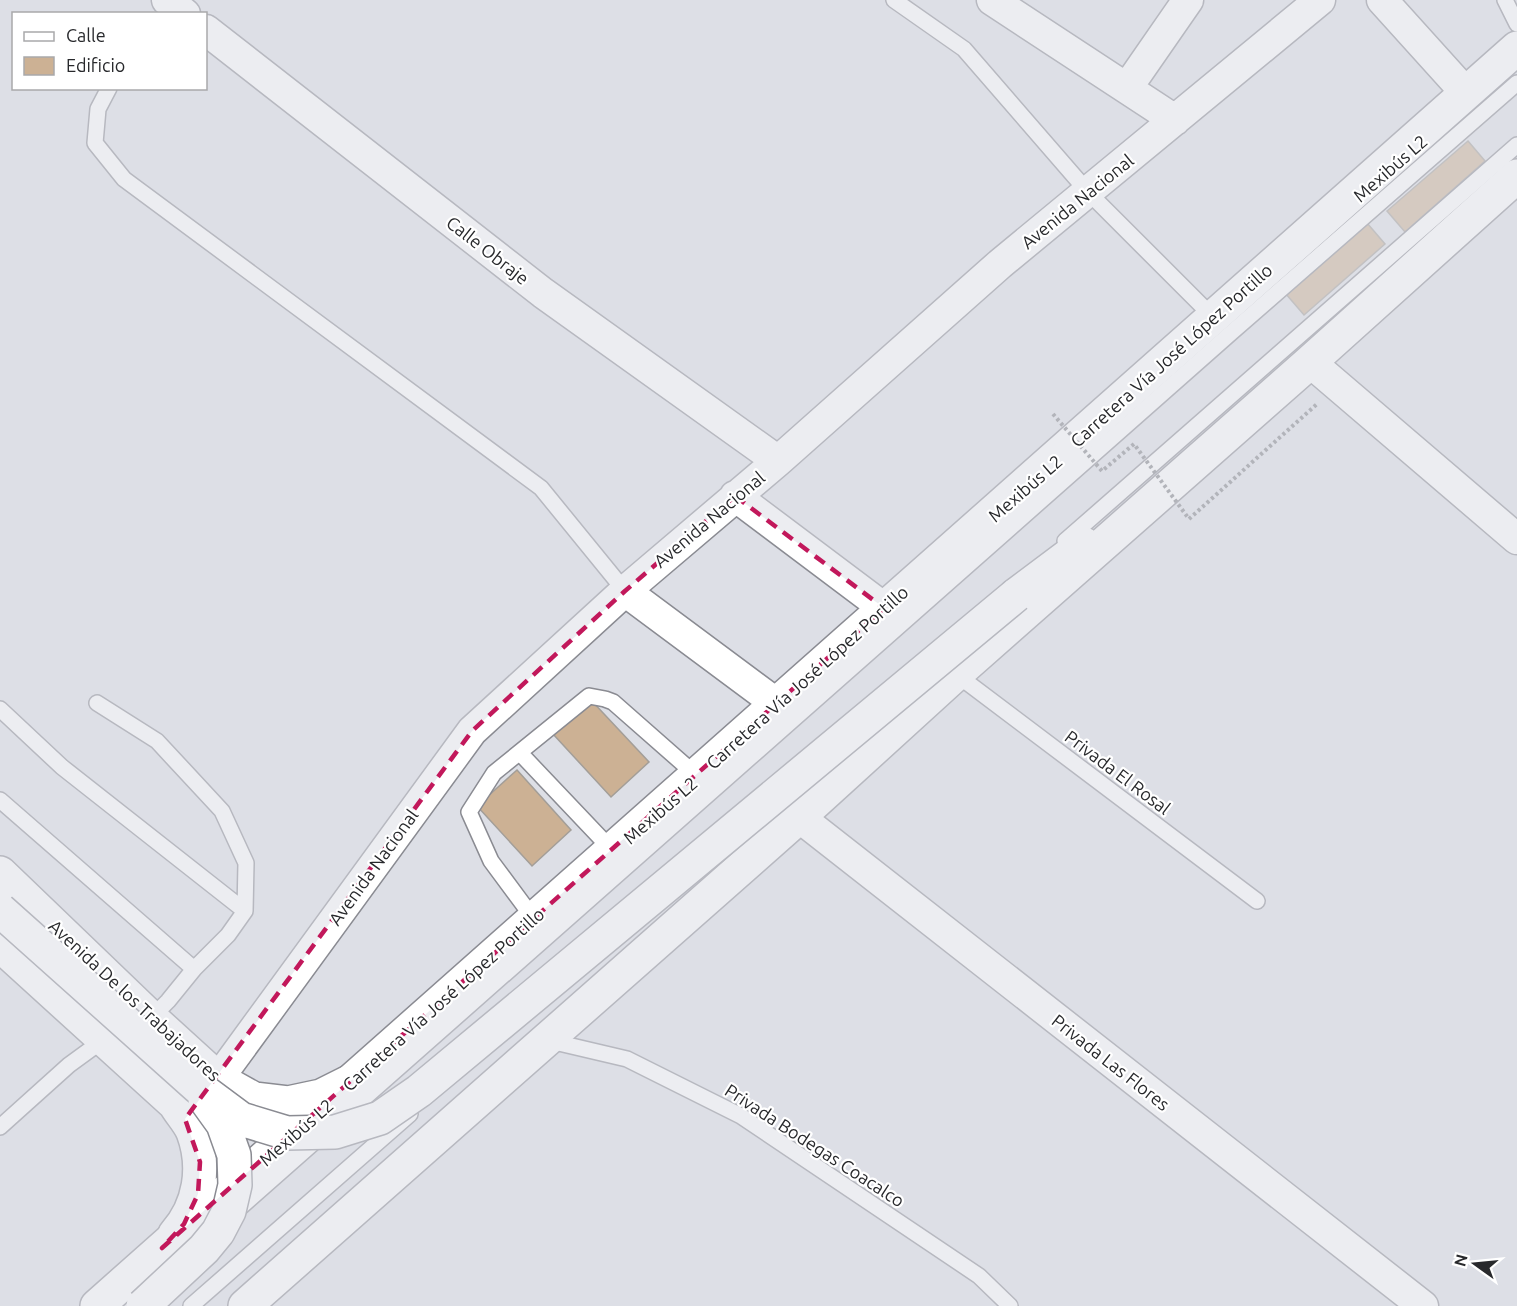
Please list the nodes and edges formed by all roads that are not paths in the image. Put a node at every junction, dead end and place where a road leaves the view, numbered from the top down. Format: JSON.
{"nodes":[{"id":1,"x":167,"y":0,"type":"edge"},
{"id":2,"x":894,"y":0,"type":"edge"},
{"id":3,"x":992,"y":0,"type":"edge"},
{"id":4,"x":1188,"y":0,"type":"edge"},
{"id":5,"x":1320,"y":0,"type":"edge"},
{"id":6,"x":1382,"y":0,"type":"edge"},
{"id":7,"x":1504,"y":0,"type":"edge"},
{"id":8,"x":1025,"y":9,"type":"edge"},
{"id":9,"x":182,"y":12,"type":"edge"},
{"id":10,"x":1517,"y":24,"type":"edge"},
{"id":11,"x":207,"y":31,"type":"edge"},
{"id":12,"x":1517,"y":48,"type":"edge"},
{"id":13,"x":1517,"y":83,"type":"edge"},
{"id":14,"x":1127,"y":88,"type":"junction"},
{"id":15,"x":108,"y":90,"type":"edge"},
{"id":16,"x":1466,"y":93,"type":"junction"},
{"id":17,"x":1175,"y":120,"type":"junction"},
{"id":18,"x":1517,"y":145,"type":"edge"},
{"id":19,"x":1517,"y":176,"type":"edge"},
{"id":20,"x":1088,"y":192,"type":"junction"},
{"id":21,"x":1213,"y":317,"type":"junction"},
{"id":22,"x":1310,"y":362,"type":"junction"},
{"id":23,"x":1225,"y":436,"type":"junction"},
{"id":24,"x":778,"y":461,"type":"junction"},
{"id":25,"x":735,"y":496,"type":"junction"},
{"id":26,"x":1517,"y":539,"type":"edge"},
{"id":27,"x":625,"y":591,"type":"junction"},
{"id":28,"x":884,"y":609,"type":"junction"},
{"id":29,"x":956,"y":674,"type":"junction"},
{"id":30,"x":97,"y":703,"type":"dead end"},
{"id":31,"x":777,"y":704,"type":"junction"},
{"id":32,"x":0,"y":709,"type":"edge"},
{"id":33,"x":520,"y":753,"type":"junction"},
{"id":34,"x":696,"y":775,"type":"junction"},
{"id":35,"x":0,"y":800,"type":"edge"},
{"id":36,"x":799,"y":817,"type":"junction"},
{"id":37,"x":612,"y":850,"type":"junction"},
{"id":38,"x":0,"y":873,"type":"edge"},
{"id":39,"x":0,"y":892,"type":"edge"},
{"id":40,"x":1257,"y":901,"type":"dead end"},
{"id":41,"x":0,"y":910,"type":"edge"},
{"id":42,"x":245,"y":911,"type":"junction"},
{"id":43,"x":534,"y":919,"type":"junction"},
{"id":44,"x":0,"y":945,"type":"edge"},
{"id":45,"x":194,"y":969,"type":"junction"},
{"id":46,"x":151,"y":1018,"type":"junction"},
{"id":47,"x":103,"y":1040,"type":"junction"},
{"id":48,"x":546,"y":1040,"type":"junction"},
{"id":49,"x":218,"y":1079,"type":"junction"},
{"id":50,"x":351,"y":1081,"type":"junction"},
{"id":51,"x":184,"y":1119,"type":"junction"},
{"id":52,"x":0,"y":1126,"type":"edge"},
{"id":53,"x":162,"y":1248,"type":"junction"},
{"id":54,"x":257,"y":1302,"type":"edge"},
{"id":55,"x":97,"y":1306,"type":"edge"},
{"id":56,"x":128,"y":1306,"type":"edge"},
{"id":57,"x":142,"y":1306,"type":"edge"},
{"id":58,"x":191,"y":1306,"type":"edge"},
{"id":59,"x":1010,"y":1306,"type":"edge"},
{"id":60,"x":1424,"y":1306,"type":"edge"}],
"edges":[{"from":1,"to":9,"type":"street"},
{"from":2,"to":20,"type":"lane"},
{"from":3,"to":8,"type":"street"},
{"from":4,"to":14,"type":"street"},
{"from":5,"to":17,"type":"street","name":"Avenida Nacional"},
{"from":6,"to":16,"type":"street"},
{"from":7,"to":10,"type":"lane"},
{"from":8,"to":14,"type":"street"},
{"from":11,"to":24,"type":"street","name":"Calle Obraje"},
{"from":12,"to":16,"type":"main road","name":"Carretera Vía José López Portillo"},
{"from":13,"to":56,"type":"lane","name":"Mexibús L2"},
{"from":14,"to":17,"type":"street"},
{"from":15,"to":27,"type":"lane"},
{"from":16,"to":21,"type":"main road","name":"Carretera Vía José López Portillo"},
{"from":17,"to":20,"type":"street","name":"Avenida Nacional"},
{"from":18,"to":58,"type":"lane"},
{"from":19,"to":22,"type":"main road"},
{"from":20,"to":21,"type":"lane"},
{"from":20,"to":24,"type":"street","name":"Avenida Nacional"},
{"from":21,"to":28,"type":"main road","name":"Carretera Vía José López Portillo"},
{"from":22,"to":23,"type":"main road"},
{"from":22,"to":26,"type":"street"},
{"from":23,"to":29,"type":"main road"},
{"from":23,"to":41,"type":"main road","bridge":true},
{"from":24,"to":25,"type":"street","name":"Avenida Nacional"},
{"from":25,"to":27,"type":"street","name":"Avenida Nacional"},
{"from":25,"to":28,"type":"street"},
{"from":27,"to":31,"type":"street"},
{"from":27,"to":49,"type":"street","name":"Avenida Nacional"},
{"from":28,"to":31,"type":"main road","name":"Carretera Vía José López Portillo"},
{"from":29,"to":36,"type":"main road"},
{"from":29,"to":40,"type":"lane","name":"Privada El Rosal"},
{"from":30,"to":42,"type":"lane"},
{"from":31,"to":34,"type":"main road","name":"Carretera Vía José López Portillo"},
{"from":32,"to":42,"type":"lane"},
{"from":33,"to":34,"type":"lane"},
{"from":33,"to":37,"type":"lane"},
{"from":33,"to":43,"type":"lane"},
{"from":34,"to":37,"type":"main road","name":"Carretera Vía José López Portillo"},
{"from":35,"to":45,"type":"lane"},
{"from":36,"to":48,"type":"main road"},
{"from":36,"to":60,"type":"street","name":"Privada Las Flores"},
{"from":37,"to":43,"type":"main road","name":"Carretera Vía José López Portillo"},
{"from":38,"to":46,"type":"main road","name":"Avenida De los Trabajadores"},
{"from":39,"to":57,"type":"main road","bridge":true},
{"from":42,"to":45,"type":"lane"},
{"from":43,"to":50,"type":"main road","name":"Carretera Vía José López Portillo"},
{"from":44,"to":47,"type":"main road"},
{"from":45,"to":46,"type":"lane"},
{"from":46,"to":47,"type":"lane"},
{"from":46,"to":49,"type":"main road","name":"Avenida De los Trabajadores"},
{"from":47,"to":51,"type":"main road"},
{"from":47,"to":52,"type":"lane"},
{"from":48,"to":54,"type":"main road"},
{"from":48,"to":59,"type":"lane","name":"Privada Bodegas Coacalco"},
{"from":49,"to":50,"type":"main road","name":"Avenida De los Trabajadores"},
{"from":49,"to":51,"type":"street","name":"Avenida Nacional"},
{"from":50,"to":53,"type":"main road","name":"Carretera Vía José López Portillo"},
{"from":51,"to":53,"type":"main road"},
{"from":53,"to":55,"type":"main road","name":"Carretera Vía José López Portillo"}]}
